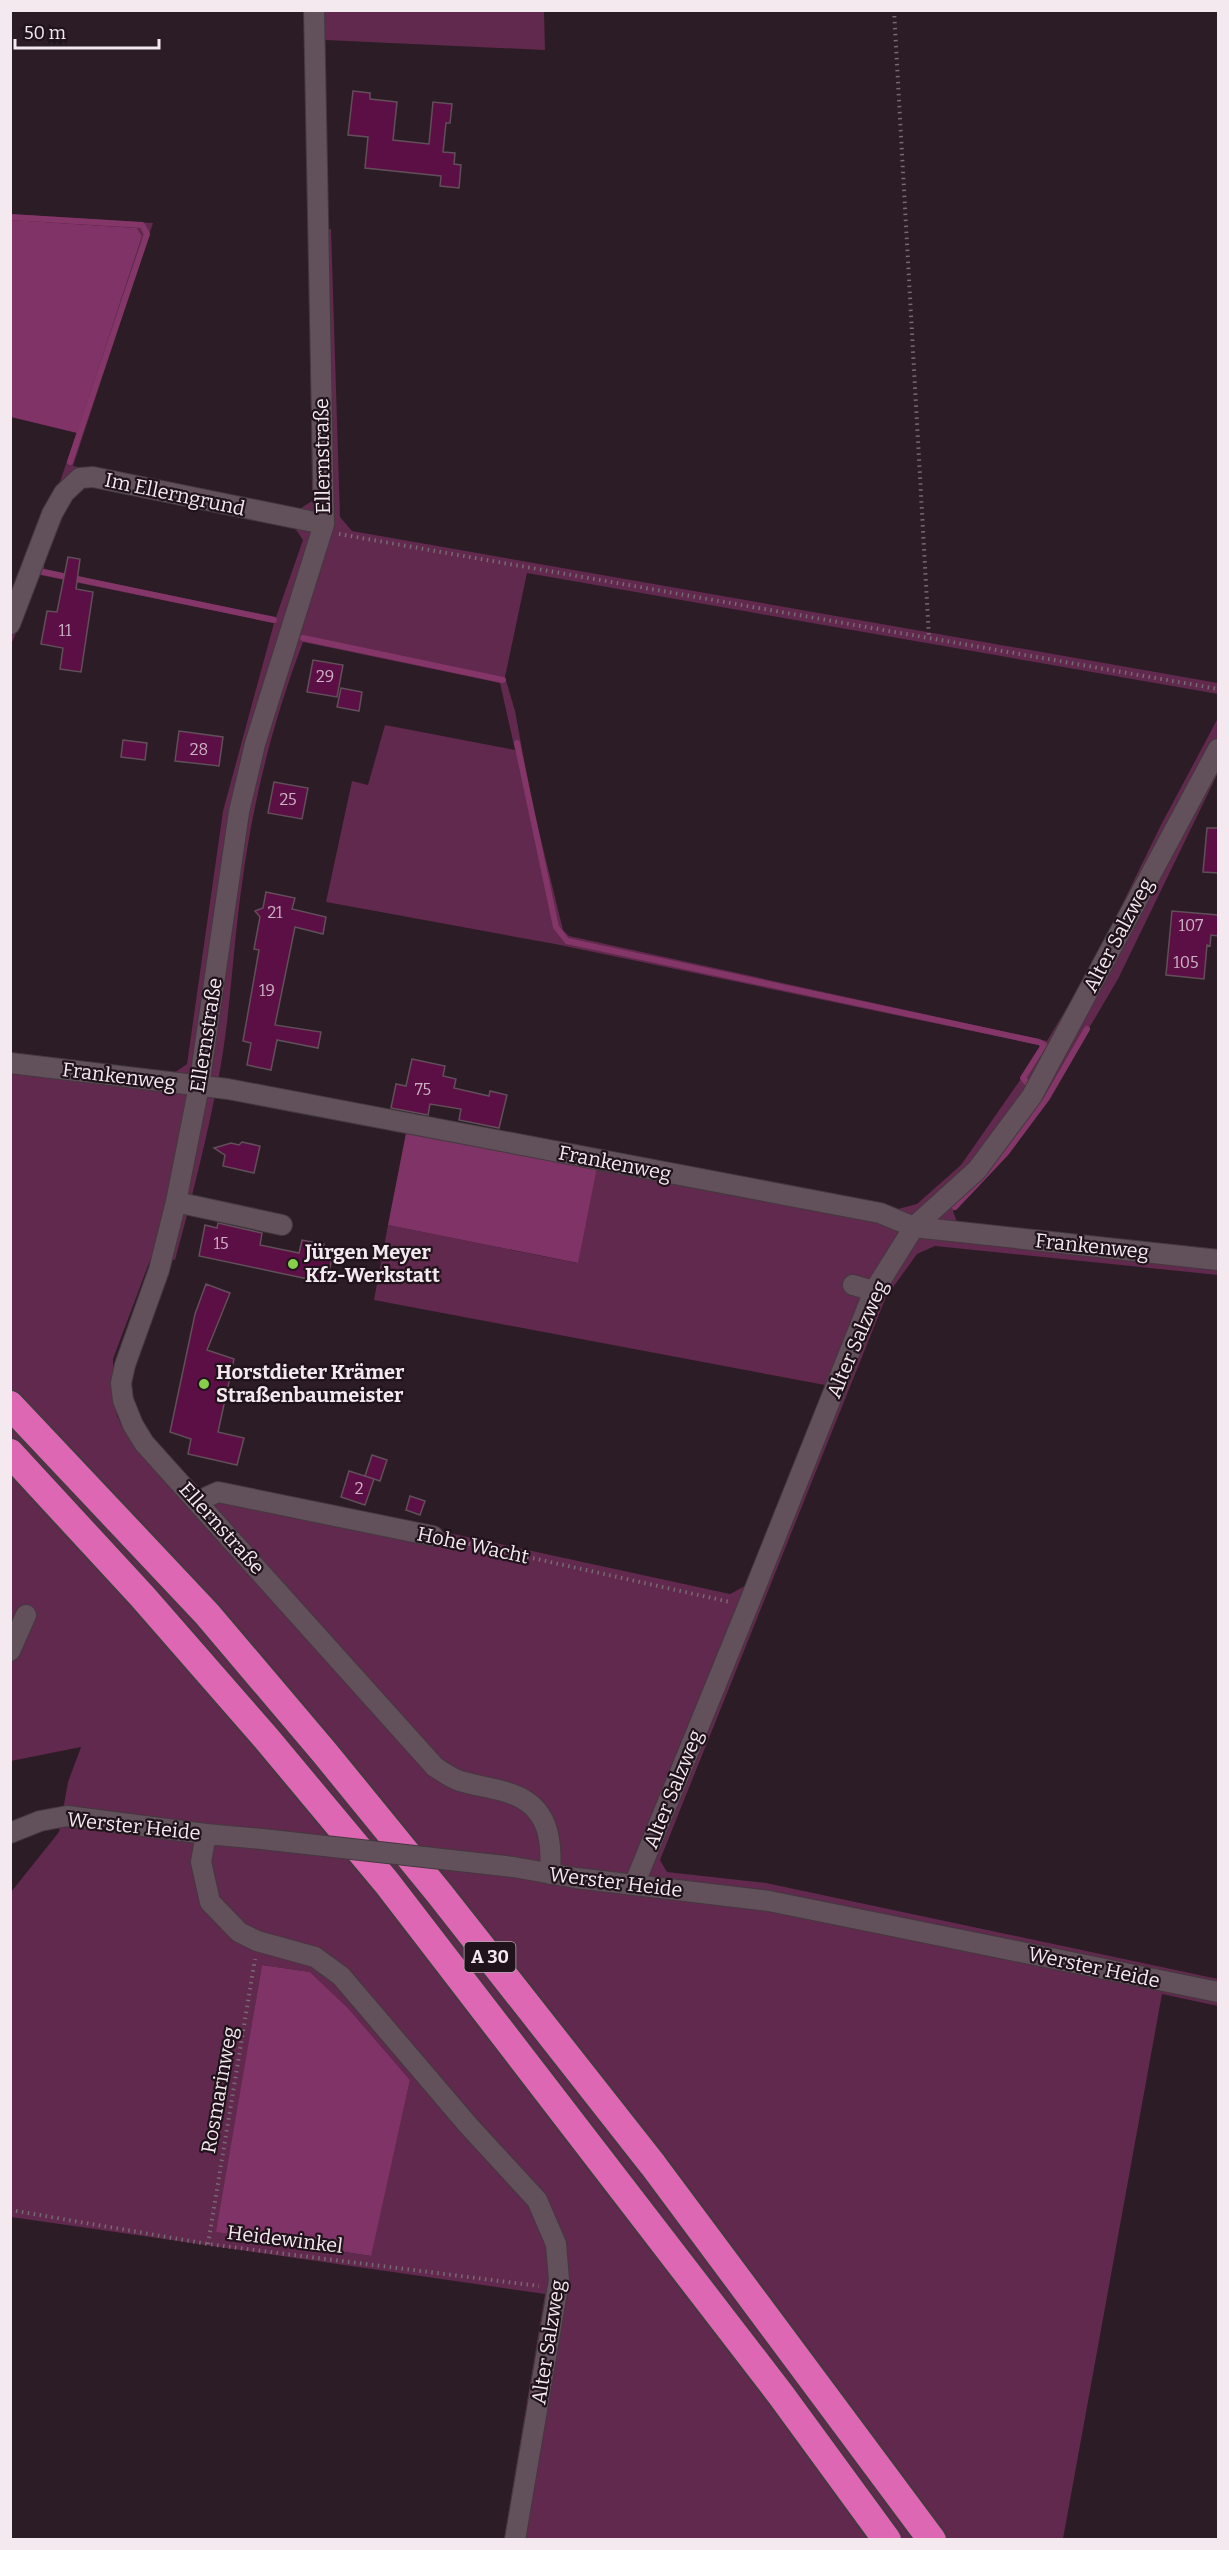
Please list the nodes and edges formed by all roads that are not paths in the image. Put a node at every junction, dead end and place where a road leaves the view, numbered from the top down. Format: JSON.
{"nodes":[{"id":1,"x":314,"y":10,"type":"edge"},
{"id":2,"x":323,"y":528,"type":"junction"},
{"id":3,"x":11,"y":623,"type":"edge"},
{"id":4,"x":1218,"y":749,"type":"edge"},
{"id":5,"x":10,"y":1063,"type":"edge"},
{"id":6,"x":199,"y":1086,"type":"junction"},
{"id":7,"x":176,"y":1202,"type":"junction"},
{"id":8,"x":282,"y":1225,"type":"dead end"},
{"id":9,"x":914,"y":1227,"type":"junction"},
{"id":10,"x":1218,"y":1260,"type":"edge"},
{"id":11,"x":853,"y":1285,"type":"dead end"},
{"id":12,"x":874,"y":1291,"type":"junction"},
{"id":13,"x":10,"y":1405,"type":"edge"},
{"id":14,"x":10,"y":1453,"type":"edge"},
{"id":15,"x":198,"y":1501,"type":"junction"},
{"id":16,"x":433,"y":1536,"type":"road end"},
{"id":17,"x":26,"y":1615,"type":"dead end"},
{"id":18,"x":10,"y":1651,"type":"edge"},
{"id":19,"x":10,"y":1833,"type":"edge"},
{"id":20,"x":206,"y":1834,"type":"junction"},
{"id":21,"x":550,"y":1874,"type":"junction"},
{"id":22,"x":634,"y":1885,"type":"junction"},
{"id":23,"x":1218,"y":1992,"type":"edge"},
{"id":24,"x":515,"y":2540,"type":"edge"},
{"id":25,"x":887,"y":2540,"type":"edge"},
{"id":26,"x":932,"y":2540,"type":"edge"}],
"edges":[{"from":1,"to":2,"type":"street","name":"Ellernstraße"},
{"from":2,"to":3,"type":"street","name":"Im Ellerngrund"},
{"from":2,"to":6,"type":"street","name":"Ellernstraße"},
{"from":4,"to":9,"type":"street","name":"Alter Salzweg"},
{"from":5,"to":6,"type":"street","name":"Frankenweg"},
{"from":6,"to":7,"type":"street","name":"Ellernstraße"},
{"from":6,"to":9,"type":"street","name":"Frankenweg"},
{"from":7,"to":8,"type":"street"},
{"from":7,"to":15,"type":"street","name":"Ellernstraße"},
{"from":9,"to":10,"type":"street","name":"Frankenweg"},
{"from":9,"to":12,"type":"street","name":"Alter Salzweg"},
{"from":11,"to":12,"type":"street"},
{"from":12,"to":22,"type":"street","name":"Alter Salzweg"},
{"from":13,"to":26,"type":"highway","number":"A 30"},
{"from":14,"to":25,"type":"highway","number":"A 30"},
{"from":15,"to":16,"type":"street","name":"Hohe Wacht"},
{"from":15,"to":21,"type":"street","name":"Ellernstraße"},
{"from":17,"to":18,"type":"street"},
{"from":19,"to":20,"type":"street","name":"Werster Heide"},
{"from":20,"to":21,"type":"street","name":"Werster Heide","bridge":true},
{"from":20,"to":24,"type":"street","name":"Alter Salzweg"},
{"from":21,"to":22,"type":"street","name":"Werster Heide"},
{"from":22,"to":23,"type":"street","name":"Werster Heide"}]}
